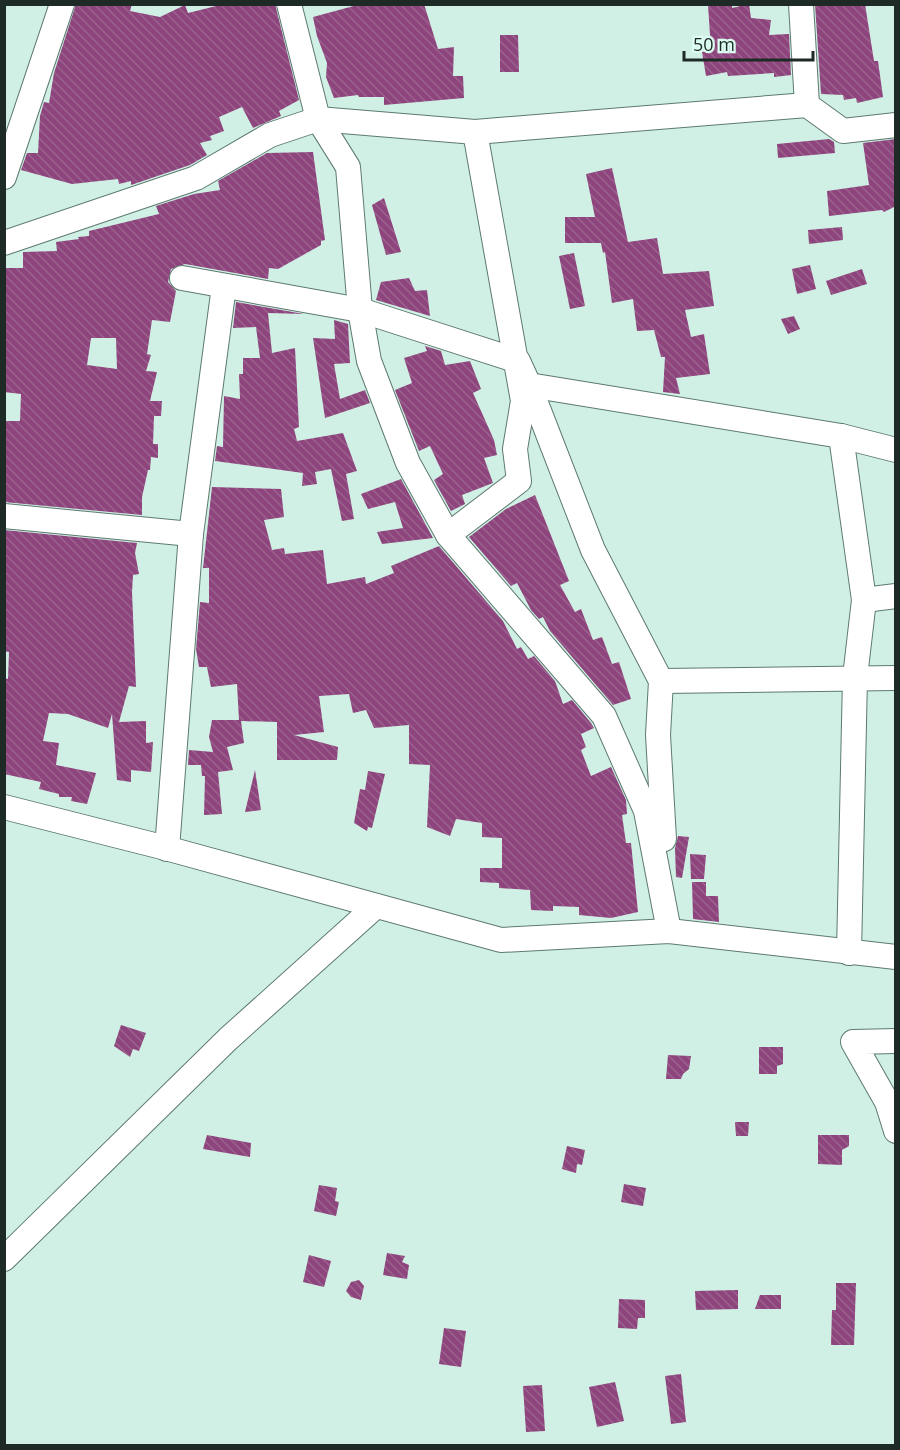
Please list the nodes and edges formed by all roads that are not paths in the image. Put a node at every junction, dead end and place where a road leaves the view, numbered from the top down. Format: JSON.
{"nodes":[{"id":1,"x":62,"y":4,"type":"edge"},
{"id":2,"x":289,"y":4,"type":"edge"},
{"id":3,"x":801,"y":4,"type":"edge"},
{"id":4,"x":807,"y":105,"type":"junction"},
{"id":5,"x":318,"y":119,"type":"junction"},
{"id":6,"x":896,"y":125,"type":"edge"},
{"id":7,"x":475,"y":132,"type":"junction"},
{"id":8,"x":4,"y":177,"type":"edge"},
{"id":9,"x":4,"y":243,"type":"edge"},
{"id":10,"x":182,"y":278,"type":"dead end"},
{"id":11,"x":224,"y":286,"type":"junction"},
{"id":12,"x":360,"y":310,"type":"junction"},
{"id":13,"x":518,"y":361,"type":"junction"},
{"id":14,"x":529,"y":385,"type":"junction"},
{"id":15,"x":841,"y":436,"type":"junction"},
{"id":16,"x":896,"y":450,"type":"edge"},
{"id":17,"x":4,"y":516,"type":"edge"},
{"id":18,"x":191,"y":534,"type":"junction"},
{"id":19,"x":448,"y":535,"type":"junction"},
{"id":20,"x":896,"y":596,"type":"edge"},
{"id":21,"x":864,"y":600,"type":"junction"},
{"id":22,"x":855,"y":677,"type":"junction"},
{"id":23,"x":896,"y":678,"type":"edge"},
{"id":24,"x":662,"y":681,"type":"junction"},
{"id":25,"x":4,"y":807,"type":"edge"},
{"id":26,"x":167,"y":849,"type":"junction"},
{"id":27,"x":376,"y":906,"type":"junction"},
{"id":28,"x":669,"y":931,"type":"junction"},
{"id":29,"x":849,"y":953,"type":"junction"},
{"id":30,"x":896,"y":957,"type":"edge"},
{"id":31,"x":896,"y":1041,"type":"edge"},
{"id":32,"x":896,"y":1131,"type":"edge"},
{"id":33,"x":4,"y":1259,"type":"edge"}],
"edges":[{"from":1,"to":8,"type":"street"},
{"from":2,"to":5,"type":"street"},
{"from":3,"to":4,"type":"street"},
{"from":4,"to":6,"type":"street"},
{"from":4,"to":7,"type":"street"},
{"from":5,"to":7,"type":"street"},
{"from":5,"to":9,"type":"street"},
{"from":5,"to":12,"type":"street"},
{"from":7,"to":13,"type":"street"},
{"from":10,"to":11,"type":"street"},
{"from":11,"to":12,"type":"street"},
{"from":11,"to":18,"type":"street"},
{"from":12,"to":13,"type":"street"},
{"from":12,"to":19,"type":"street"},
{"from":13,"to":14,"type":"street"},
{"from":13,"to":19,"type":"street"},
{"from":14,"to":15,"type":"street"},
{"from":14,"to":24,"type":"street"},
{"from":15,"to":16,"type":"street"},
{"from":15,"to":21,"type":"street"},
{"from":17,"to":18,"type":"street"},
{"from":18,"to":26,"type":"street"},
{"from":19,"to":28,"type":"street"},
{"from":20,"to":21,"type":"street"},
{"from":21,"to":22,"type":"street"},
{"from":22,"to":23,"type":"street"},
{"from":22,"to":24,"type":"street"},
{"from":22,"to":29,"type":"street"},
{"from":24,"to":28,"type":"street"},
{"from":25,"to":26,"type":"street"},
{"from":26,"to":27,"type":"street"},
{"from":27,"to":28,"type":"street"},
{"from":27,"to":33,"type":"street"},
{"from":28,"to":29,"type":"street"},
{"from":29,"to":30,"type":"street"},
{"from":31,"to":32,"type":"street"}]}
